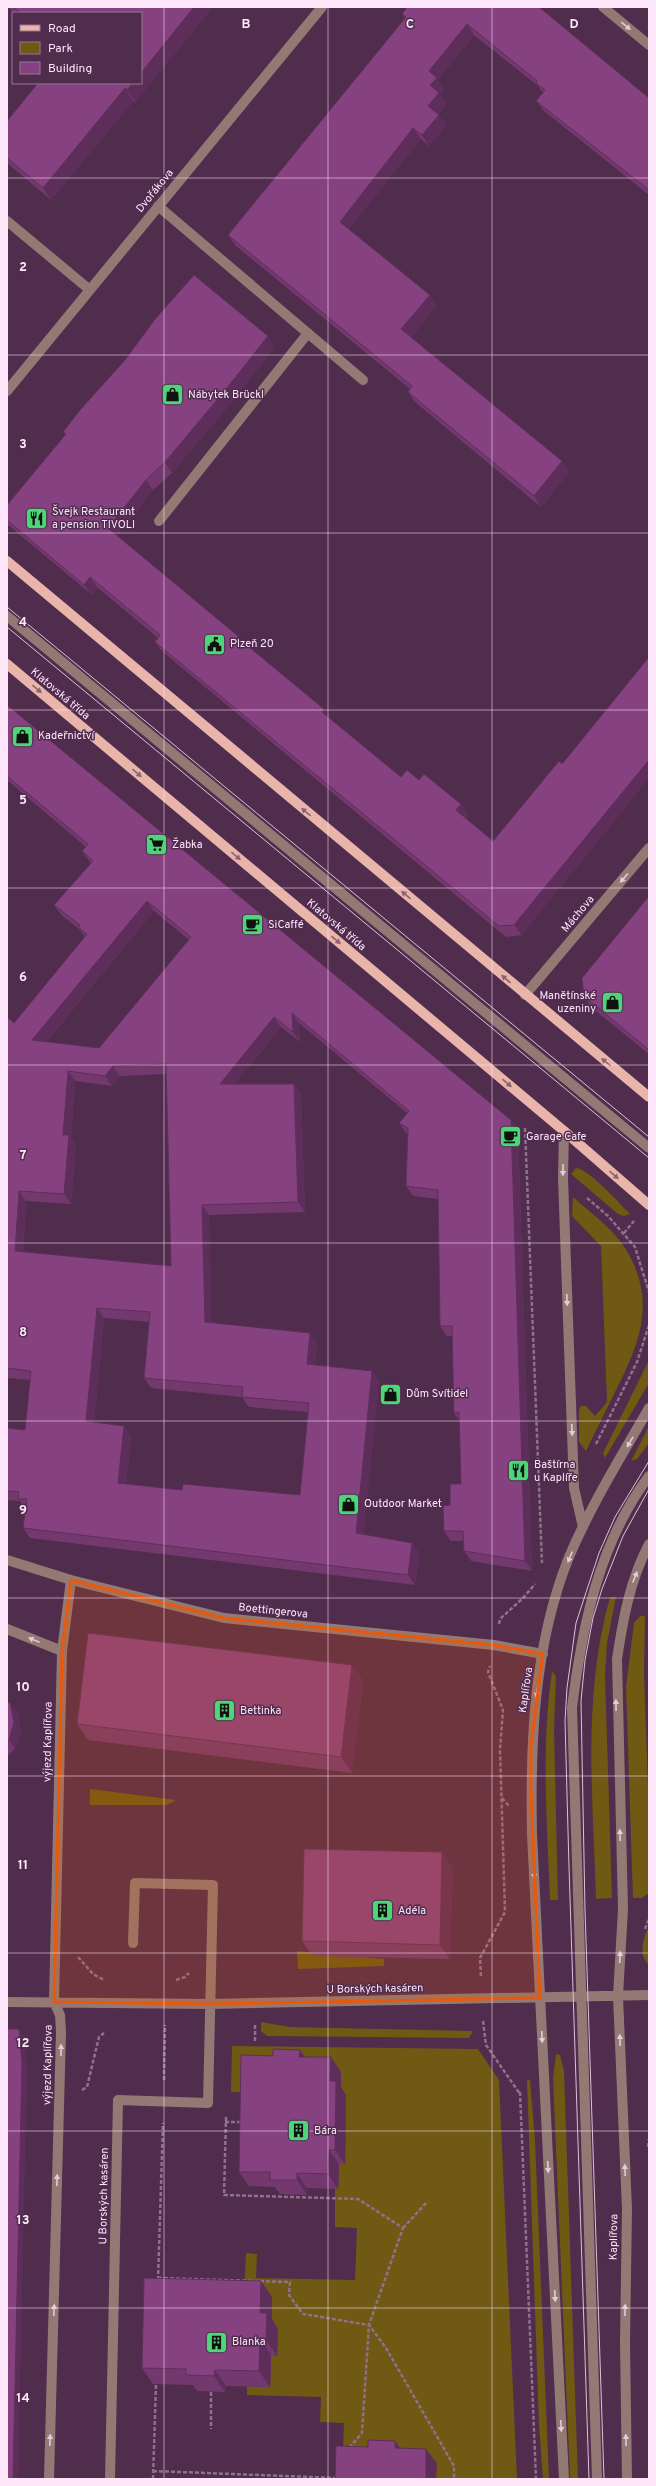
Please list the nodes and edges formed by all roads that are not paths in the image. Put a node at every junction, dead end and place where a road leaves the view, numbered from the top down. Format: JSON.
{"nodes":[{"id":1,"x":322,"y":7,"type":"edge"},
{"id":2,"x":603,"y":7,"type":"edge"},
{"id":3,"x":649,"y":45,"type":"edge"},
{"id":4,"x":158,"y":206,"type":"junction"},
{"id":5,"x":7,"y":221,"type":"edge"},
{"id":6,"x":90,"y":290,"type":"junction"},
{"id":7,"x":308,"y":333,"type":"junction"},
{"id":8,"x":364,"y":380,"type":"dead end"},
{"id":9,"x":7,"y":391,"type":"edge"},
{"id":10,"x":159,"y":521,"type":"dead end"},
{"id":11,"x":7,"y":561,"type":"edge"},
{"id":12,"x":7,"y":616,"type":"edge"},
{"id":13,"x":7,"y":664,"type":"edge"},
{"id":14,"x":649,"y":848,"type":"edge"},
{"id":15,"x":525,"y":995,"type":"junction"},
{"id":16,"x":649,"y":1097,"type":"edge"},
{"id":17,"x":564,"y":1131,"type":"junction"},
{"id":18,"x":649,"y":1148,"type":"edge"},
{"id":19,"x":649,"y":1205,"type":"edge"},
{"id":20,"x":649,"y":1408,"type":"edge"},
{"id":21,"x":649,"y":1476,"type":"edge"},
{"id":22,"x":583,"y":1527,"type":"junction"},
{"id":23,"x":649,"y":1544,"type":"edge"},
{"id":24,"x":7,"y":1560,"type":"edge"},
{"id":25,"x":71,"y":1580,"type":"junction"},
{"id":26,"x":7,"y":1629,"type":"edge"},
{"id":27,"x":62,"y":1651,"type":"junction"},
{"id":28,"x":543,"y":1654,"type":"junction"},
{"id":29,"x":133,"y":1943,"type":"dead end"},
{"id":30,"x":649,"y":1995,"type":"edge"},
{"id":31,"x":618,"y":1996,"type":"junction"},
{"id":32,"x":580,"y":1997,"type":"junction"},
{"id":33,"x":540,"y":1998,"type":"junction"},
{"id":34,"x":7,"y":2002,"type":"edge"},
{"id":35,"x":54,"y":2002,"type":"junction"},
{"id":36,"x":210,"y":2004,"type":"junction"},
{"id":37,"x":49,"y":2479,"type":"edge"},
{"id":38,"x":110,"y":2479,"type":"edge"},
{"id":39,"x":564,"y":2479,"type":"edge"},
{"id":40,"x":597,"y":2479,"type":"edge"},
{"id":41,"x":627,"y":2479,"type":"edge"}],
"edges":[{"from":1,"to":4,"type":"street","name":"Dvořákova"},
{"from":2,"to":3,"type":"street","one_way":true},
{"from":4,"to":6,"type":"street","name":"Dvořákova"},
{"from":4,"to":7,"type":"street"},
{"from":5,"to":6,"type":"street"},
{"from":6,"to":9,"type":"street","name":"Dvořákova"},
{"from":7,"to":8,"type":"street"},
{"from":7,"to":10,"type":"street"},
{"from":15,"to":11,"type":"main road","one_way":true},
{"from":12,"to":18,"type":"street"},
{"from":13,"to":17,"type":"main road","name":"Klatovská třída","one_way":true},
{"from":14,"to":15,"type":"street","name":"Máchova","one_way":true},
{"from":16,"to":15,"type":"main road","one_way":true},
{"from":17,"to":19,"type":"main road","name":"Klatovská třída","one_way":true},
{"from":17,"to":22,"type":"street","one_way":true},
{"from":20,"to":22,"type":"street","name":"Kaplířova","one_way":true},
{"from":21,"to":32,"type":"street"},
{"from":22,"to":28,"type":"street","name":"Kaplířova","one_way":true},
{"from":31,"to":23,"type":"street","name":"Kaplířova","one_way":true},
{"from":24,"to":25,"type":"street","name":"Boettingerova"},
{"from":25,"to":27,"type":"street","name":"výjezd Kaplířova"},
{"from":25,"to":28,"type":"street","name":"Boettingerova"},
{"from":27,"to":26,"type":"street","one_way":true},
{"from":27,"to":35,"type":"street","name":"výjezd Kaplířova"},
{"from":28,"to":33,"type":"street","name":"Kaplířova","one_way":true},
{"from":29,"to":36,"type":"street"},
{"from":30,"to":31,"type":"street"},
{"from":31,"to":32,"type":"street"},
{"from":41,"to":31,"type":"street","name":"Kaplířova","one_way":true},
{"from":32,"to":33,"type":"street"},
{"from":32,"to":40,"type":"street"},
{"from":33,"to":36,"type":"street","name":"U Borských kasáren"},
{"from":33,"to":39,"type":"street","name":"Kaplířova","one_way":true},
{"from":34,"to":35,"type":"street","name":"U Borských kasáren"},
{"from":35,"to":36,"type":"street","name":"U Borských kasáren"},
{"from":37,"to":35,"type":"street","name":"výjezd Kaplířova","one_way":true},
{"from":36,"to":38,"type":"street","name":"U Borských kasáren"}]}
